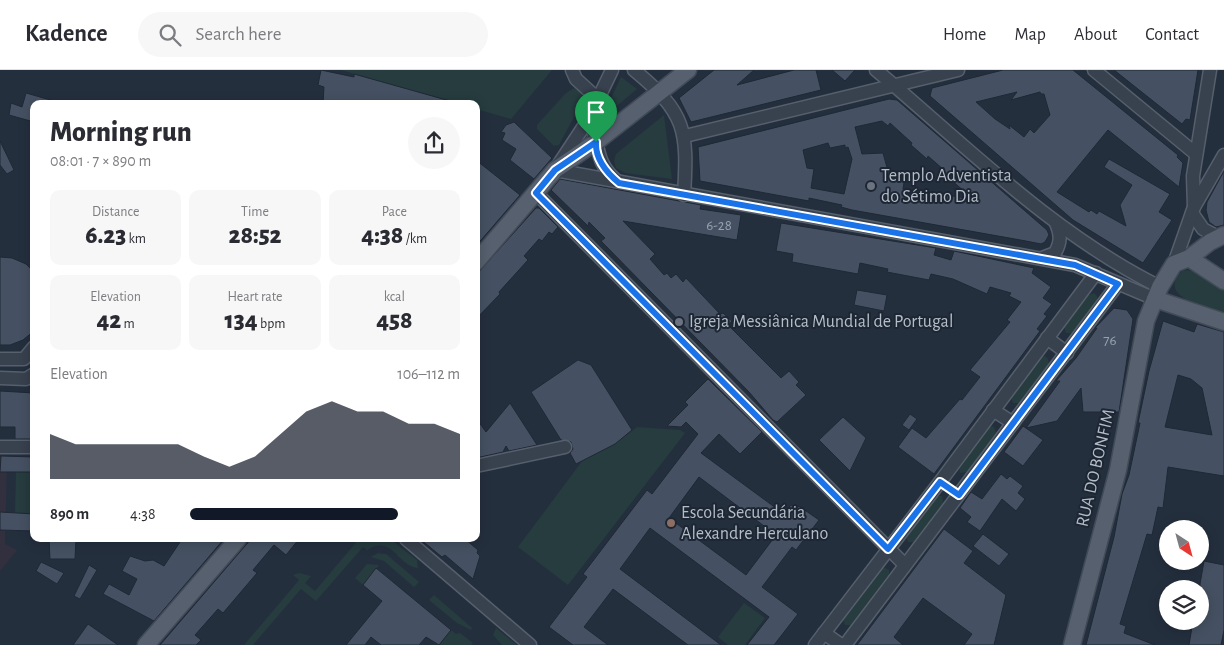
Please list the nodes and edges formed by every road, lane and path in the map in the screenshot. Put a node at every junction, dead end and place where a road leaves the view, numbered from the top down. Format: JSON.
{"nodes":[{"id":1,"x":572,"y":70,"type":"edge"},
{"id":2,"x":612,"y":70,"type":"edge"},
{"id":3,"x":634,"y":70,"type":"edge"},
{"id":4,"x":688,"y":70,"type":"edge"},
{"id":5,"x":876,"y":70,"type":"edge"},
{"id":6,"x":958,"y":70,"type":"edge"},
{"id":7,"x":1094,"y":70,"type":"edge"},
{"id":8,"x":1210,"y":70,"type":"edge"},
{"id":9,"x":894,"y":85,"type":"junction"},
{"id":10,"x":661,"y":93,"type":"junction"},
{"id":11,"x":599,"y":100,"type":"junction"},
{"id":12,"x":588,"y":120,"type":"junction"},
{"id":13,"x":685,"y":136,"type":"junction"},
{"id":14,"x":596,"y":142,"type":"junction"},
{"id":15,"x":1196,"y":154,"type":"junction"},
{"id":16,"x":1224,"y":155,"type":"edge"},
{"id":17,"x":555,"y":170,"type":"junction"},
{"id":18,"x":619,"y":183,"type":"junction"},
{"id":19,"x":536,"y":193,"type":"junction"},
{"id":20,"x":684,"y":195,"type":"junction"},
{"id":21,"x":1193,"y":210,"type":"junction"},
{"id":22,"x":1056,"y":223,"type":"junction"},
{"id":23,"x":1221,"y":236,"type":"edge"},
{"id":24,"x":480,"y":257,"type":"edge"},
{"id":25,"x":1042,"y":258,"type":"junction"},
{"id":26,"x":1181,"y":261,"type":"junction"},
{"id":27,"x":1096,"y":273,"type":"junction"},
{"id":28,"x":1224,"y":281,"type":"edge"},
{"id":29,"x":1118,"y":284,"type":"junction"},
{"id":30,"x":1157,"y":293,"type":"junction"},
{"id":31,"x":1224,"y":322,"type":"edge"},
{"id":32,"x":1047,"y":338,"type":"junction"},
{"id":33,"x":30,"y":352,"type":"edge"},
{"id":34,"x":1067,"y":353,"type":"junction"},
{"id":35,"x":0,"y":359,"type":"edge"},
{"id":36,"x":30,"y":376,"type":"edge"},
{"id":37,"x":0,"y":378,"type":"edge"},
{"id":38,"x":994,"y":410,"type":"junction"},
{"id":39,"x":1013,"y":423,"type":"junction"},
{"id":40,"x":0,"y":447,"type":"edge"},
{"id":41,"x":30,"y":447,"type":"edge"},
{"id":42,"x":565,"y":447,"type":"dead end"},
{"id":43,"x":480,"y":465,"type":"edge"},
{"id":44,"x":940,"y":482,"type":"junction"},
{"id":45,"x":959,"y":495,"type":"junction"},
{"id":46,"x":235,"y":542,"type":"edge"},
{"id":47,"x":410,"y":542,"type":"edge"},
{"id":48,"x":888,"y":549,"type":"junction"},
{"id":49,"x":905,"y":565,"type":"junction"},
{"id":50,"x":824,"y":633,"type":"junction"},
{"id":51,"x":146,"y":645,"type":"edge"},
{"id":52,"x":530,"y":645,"type":"edge"},
{"id":53,"x":815,"y":645,"type":"edge"},
{"id":54,"x":841,"y":645,"type":"edge"},
{"id":55,"x":846,"y":645,"type":"edge"},
{"id":56,"x":1072,"y":645,"type":"edge"}],
"edges":[{"from":1,"to":11,"type":"street"},
{"from":2,"to":11,"type":"street"},
{"from":3,"to":10,"type":"street"},
{"from":4,"to":10,"type":"main road"},
{"from":5,"to":9,"type":"street"},
{"from":6,"to":9,"type":"street"},
{"from":7,"to":15,"type":"street"},
{"from":8,"to":15,"type":"street"},
{"from":9,"to":13,"type":"street"},
{"from":9,"to":22,"type":"street"},
{"from":10,"to":13,"type":"street"},
{"from":10,"to":14,"type":"main road"},
{"from":11,"to":12,"type":"street"},
{"from":12,"to":14,"type":"street"},
{"from":12,"to":17,"type":"street"},
{"from":13,"to":20,"type":"street"},
{"from":14,"to":17,"type":"main road"},
{"from":14,"to":18,"type":"street"},
{"from":15,"to":21,"type":"street"},
{"from":16,"to":21,"type":"street"},
{"from":17,"to":18,"type":"street"},
{"from":17,"to":19,"type":"main road"},
{"from":18,"to":20,"type":"street"},
{"from":19,"to":24,"type":"main road"},
{"from":19,"to":48,"type":"street"},
{"from":20,"to":25,"type":"street"},
{"from":21,"to":23,"type":"street"},
{"from":21,"to":26,"type":"street"},
{"from":22,"to":25,"type":"street"},
{"from":22,"to":30,"type":"street"},
{"from":23,"to":26,"type":"main road"},
{"from":25,"to":27,"type":"street"},
{"from":26,"to":28,"type":"main road"},
{"from":26,"to":30,"type":"main road","name":"RUA DO BONFIM"},
{"from":27,"to":29,"type":"street"},
{"from":27,"to":32,"type":"street"},
{"from":29,"to":30,"type":"street"},
{"from":29,"to":34,"type":"street"},
{"from":30,"to":31,"type":"main road"},
{"from":30,"to":56,"type":"main road","name":"RUA DO BONFIM"},
{"from":32,"to":34,"type":"street"},
{"from":32,"to":38,"type":"street"},
{"from":33,"to":35,"type":"street"},
{"from":34,"to":39,"type":"street"},
{"from":36,"to":37,"type":"street"},
{"from":38,"to":39,"type":"street"},
{"from":38,"to":44,"type":"street"},
{"from":39,"to":45,"type":"street"},
{"from":40,"to":41,"type":"street"},
{"from":42,"to":43,"type":"street"},
{"from":44,"to":45,"type":"street"},
{"from":44,"to":48,"type":"street"},
{"from":45,"to":49,"type":"street"},
{"from":46,"to":51,"type":"main road"},
{"from":47,"to":52,"type":"street"},
{"from":48,"to":49,"type":"street"},
{"from":48,"to":50,"type":"street"},
{"from":49,"to":55,"type":"street"},
{"from":50,"to":53,"type":"street"},
{"from":50,"to":54,"type":"street"}]}
